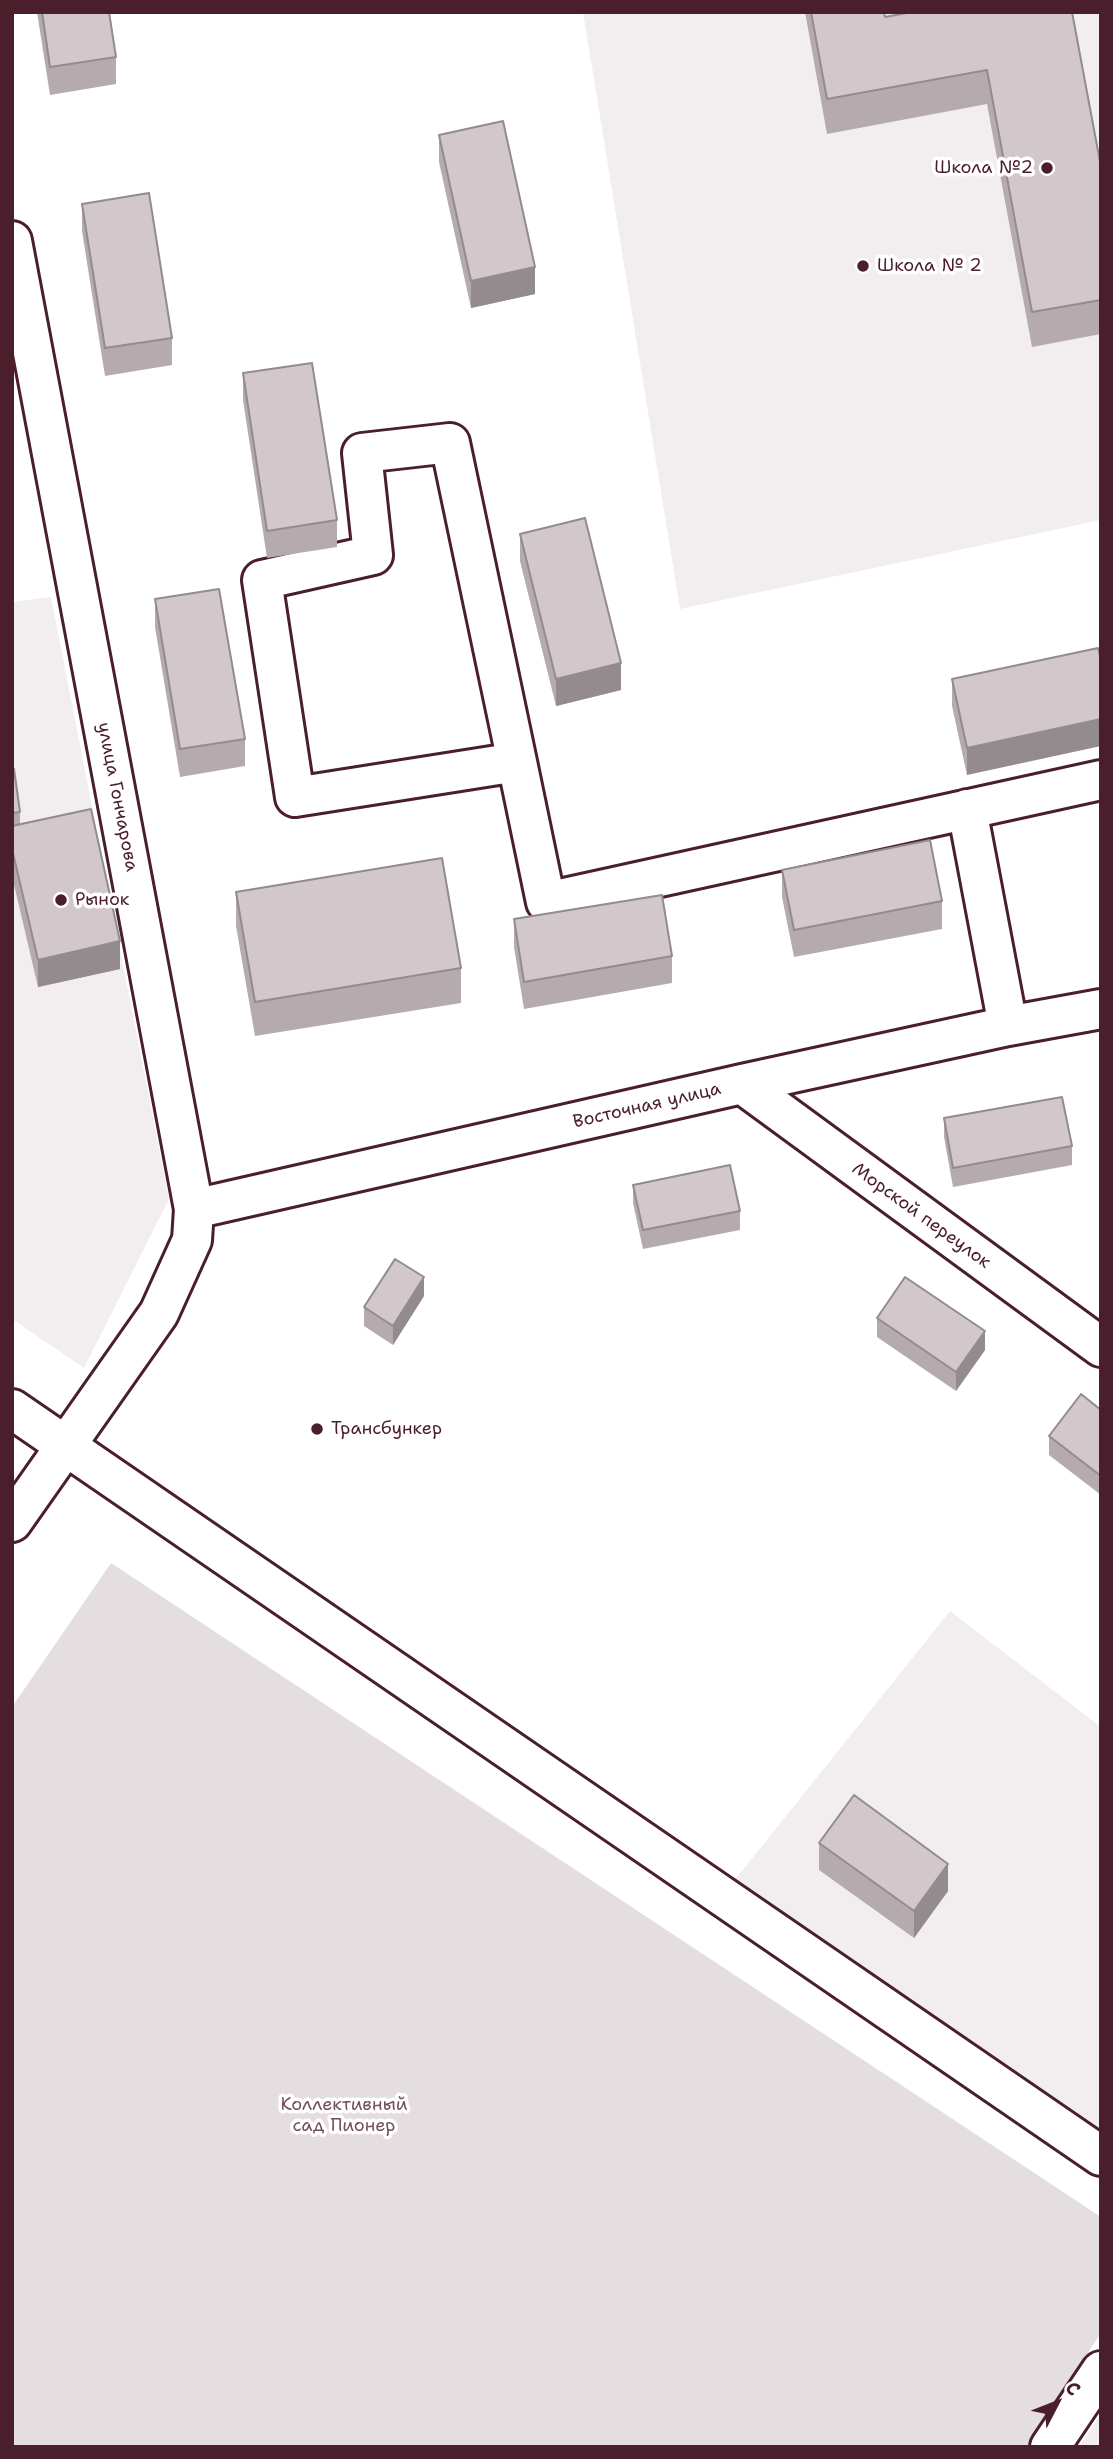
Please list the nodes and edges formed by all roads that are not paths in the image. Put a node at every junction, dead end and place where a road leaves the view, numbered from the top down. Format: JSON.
{"nodes":[{"id":1,"x":12,"y":241,"type":"edge"},
{"id":2,"x":517,"y":762,"type":"junction"},
{"id":3,"x":1101,"y":780,"type":"edge"},
{"id":4,"x":967,"y":809,"type":"junction"},
{"id":5,"x":1101,"y":1009,"type":"edge"},
{"id":6,"x":1008,"y":1026,"type":"junction"},
{"id":7,"x":742,"y":1084,"type":"junction"},
{"id":8,"x":194,"y":1209,"type":"junction"},
{"id":9,"x":1101,"y":1347,"type":"edge"},
{"id":10,"x":12,"y":1409,"type":"edge"},
{"id":11,"x":66,"y":1445,"type":"junction"},
{"id":12,"x":12,"y":1522,"type":"edge"},
{"id":13,"x":1101,"y":2156,"type":"edge"},
{"id":14,"x":1101,"y":2371,"type":"edge"},
{"id":15,"x":1050,"y":2447,"type":"edge"}],
"edges":[{"from":1,"to":8,"type":"street","name":"улица Гончарова"},
{"from":2,"to":2,"type":"street"},
{"from":2,"to":4,"type":"street"},
{"from":3,"to":4,"type":"street"},
{"from":4,"to":6,"type":"street"},
{"from":5,"to":6,"type":"street","name":"Восточная улица"},
{"from":6,"to":7,"type":"street","name":"Восточная улица"},
{"from":7,"to":8,"type":"street","name":"Восточная улица"},
{"from":7,"to":9,"type":"street","name":"Морской переулок"},
{"from":8,"to":11,"type":"street","name":"улица Гончарова"},
{"from":10,"to":11,"type":"street"},
{"from":11,"to":12,"type":"street","name":"улица Гончарова"},
{"from":11,"to":13,"type":"street"},
{"from":14,"to":15,"type":"street"}]}
